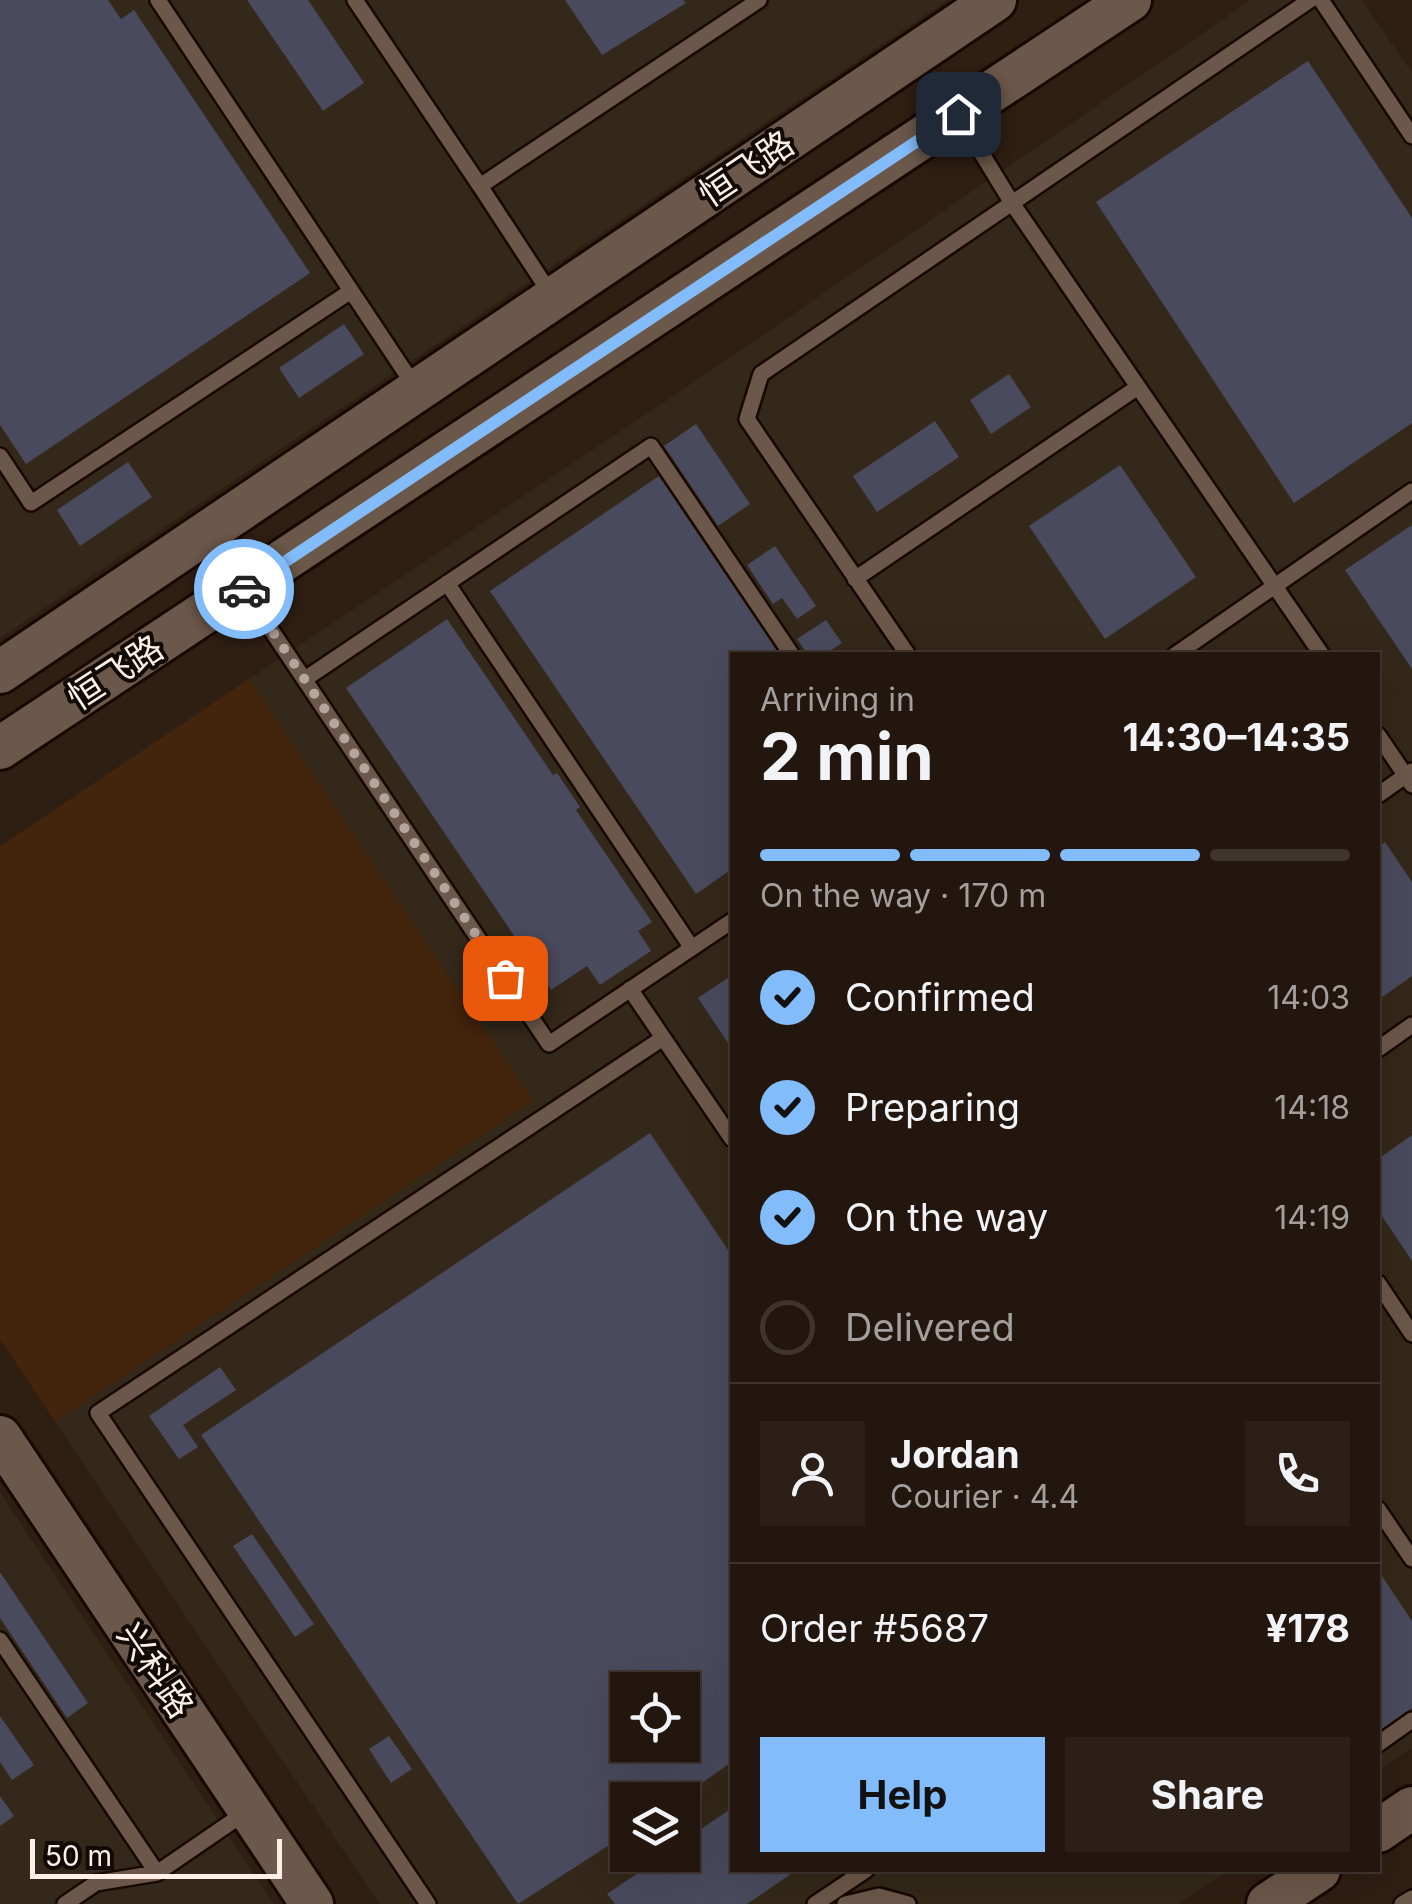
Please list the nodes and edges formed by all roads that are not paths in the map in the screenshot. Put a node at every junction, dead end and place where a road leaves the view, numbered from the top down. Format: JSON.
{"nodes":[{"id":1,"x":158,"y":0,"type":"edge"},
{"id":2,"x":355,"y":0,"type":"edge"},
{"id":3,"x":758,"y":0,"type":"edge"},
{"id":4,"x":995,"y":0,"type":"edge"},
{"id":5,"x":1130,"y":0,"type":"edge"},
{"id":6,"x":1310,"y":0,"type":"edge"},
{"id":7,"x":1320,"y":0,"type":"edge"},
{"id":8,"x":958,"y":114,"type":"junction"},
{"id":9,"x":1412,"y":136,"type":"edge"},
{"id":10,"x":480,"y":186,"type":"junction"},
{"id":11,"x":1012,"y":203,"type":"junction"},
{"id":12,"x":351,"y":290,"type":"junction"},
{"id":13,"x":554,"y":298,"type":"junction"},
{"id":14,"x":1138,"y":386,"type":"junction"},
{"id":15,"x":417,"y":390,"type":"junction"},
{"id":16,"x":0,"y":456,"type":"edge"},
{"id":17,"x":1412,"y":491,"type":"edge"},
{"id":18,"x":856,"y":578,"type":"junction"},
{"id":19,"x":447,"y":583,"type":"junction"},
{"id":20,"x":1274,"y":587,"type":"junction"},
{"id":21,"x":243,"y":588,"type":"junction"},
{"id":22,"x":790,"y":652,"type":"edge"},
{"id":23,"x":906,"y":652,"type":"edge"},
{"id":24,"x":1179,"y":652,"type":"edge"},
{"id":25,"x":1320,"y":652,"type":"edge"},
{"id":26,"x":4,"y":659,"type":"edge"},
{"id":27,"x":304,"y":679,"type":"junction"},
{"id":28,"x":1380,"y":738,"type":"edge"},
{"id":29,"x":0,"y":748,"type":"edge"},
{"id":30,"x":1410,"y":777,"type":"edge"},
{"id":31,"x":1380,"y":795,"type":"edge"},
{"id":32,"x":730,"y":923,"type":"edge"},
{"id":33,"x":692,"y":948,"type":"junction"},
{"id":34,"x":630,"y":989,"type":"junction"},
{"id":35,"x":1412,"y":1025,"type":"edge"},
{"id":36,"x":663,"y":1038,"type":"junction"},
{"id":37,"x":1380,"y":1048,"type":"edge"},
{"id":38,"x":730,"y":1136,"type":"edge"},
{"id":39,"x":1380,"y":1286,"type":"edge"},
{"id":40,"x":1412,"y":1334,"type":"edge"},
{"id":41,"x":0,"y":1436,"type":"edge"},
{"id":42,"x":1380,"y":1512,"type":"edge"},
{"id":43,"x":1412,"y":1558,"type":"edge"},
{"id":44,"x":0,"y":1640,"type":"edge"},
{"id":45,"x":1412,"y":1720,"type":"edge"},
{"id":46,"x":1380,"y":1743,"type":"edge"},
{"id":47,"x":1412,"y":1808,"type":"edge"},
{"id":48,"x":250,"y":1810,"type":"junction"},
{"id":49,"x":1380,"y":1830,"type":"edge"},
{"id":50,"x":864,"y":1872,"type":"edge"},
{"id":51,"x":1316,"y":1872,"type":"edge"},
{"id":52,"x":157,"y":1873,"type":"junction"},
{"id":53,"x":1412,"y":1898,"type":"edge"},
{"id":54,"x":838,"y":1900,"type":"edge"},
{"id":55,"x":65,"y":1904,"type":"edge"},
{"id":56,"x":312,"y":1904,"type":"edge"},
{"id":57,"x":428,"y":1904,"type":"edge"},
{"id":58,"x":816,"y":1904,"type":"edge"},
{"id":59,"x":908,"y":1904,"type":"edge"},
{"id":60,"x":1268,"y":1904,"type":"edge"},
{"id":61,"x":1402,"y":1904,"type":"edge"}],
"edges":[{"from":1,"to":12,"type":"lane"},
{"from":2,"to":10,"type":"lane"},
{"from":3,"to":10,"type":"lane"},
{"from":4,"to":13,"type":"main road","name":"恒飞路"},
{"from":5,"to":8,"type":"main road","name":"恒飞路"},
{"from":6,"to":11,"type":"lane"},
{"from":7,"to":9,"type":"lane"},
{"from":8,"to":11,"type":"lane"},
{"from":8,"to":21,"type":"main road","name":"恒飞路"},
{"from":10,"to":13,"type":"lane"},
{"from":11,"to":14,"type":"lane"},
{"from":11,"to":18,"type":"lane"},
{"from":12,"to":15,"type":"lane"},
{"from":12,"to":16,"type":"lane"},
{"from":13,"to":15,"type":"main road","name":"恒飞路"},
{"from":14,"to":18,"type":"lane"},
{"from":14,"to":20,"type":"lane"},
{"from":15,"to":26,"type":"main road","name":"恒飞路"},
{"from":17,"to":20,"type":"lane"},
{"from":18,"to":23,"type":"lane"},
{"from":19,"to":22,"type":"lane"},
{"from":19,"to":27,"type":"lane"},
{"from":19,"to":33,"type":"lane"},
{"from":20,"to":24,"type":"lane"},
{"from":20,"to":25,"type":"lane"},
{"from":21,"to":27,"type":"lane"},
{"from":21,"to":29,"type":"main road","name":"恒飞路"},
{"from":27,"to":34,"type":"lane"},
{"from":28,"to":30,"type":"lane"},
{"from":30,"to":31,"type":"lane"},
{"from":32,"to":33,"type":"lane"},
{"from":33,"to":34,"type":"lane"},
{"from":34,"to":36,"type":"lane"},
{"from":35,"to":37,"type":"lane"},
{"from":36,"to":38,"type":"lane"},
{"from":36,"to":57,"type":"lane"},
{"from":39,"to":40,"type":"lane"},
{"from":41,"to":48,"type":"main road","name":"兴科路"},
{"from":42,"to":43,"type":"lane"},
{"from":44,"to":52,"type":"lane"},
{"from":45,"to":46,"type":"lane"},
{"from":47,"to":49,"type":"main road"},
{"from":48,"to":52,"type":"lane"},
{"from":48,"to":56,"type":"main road","name":"兴科路"},
{"from":50,"to":54,"type":"lane"},
{"from":51,"to":60,"type":"main road"},
{"from":52,"to":55,"type":"lane"},
{"from":53,"to":61,"type":"lane"},
{"from":54,"to":58,"type":"lane"},
{"from":54,"to":59,"type":"lane"}]}
